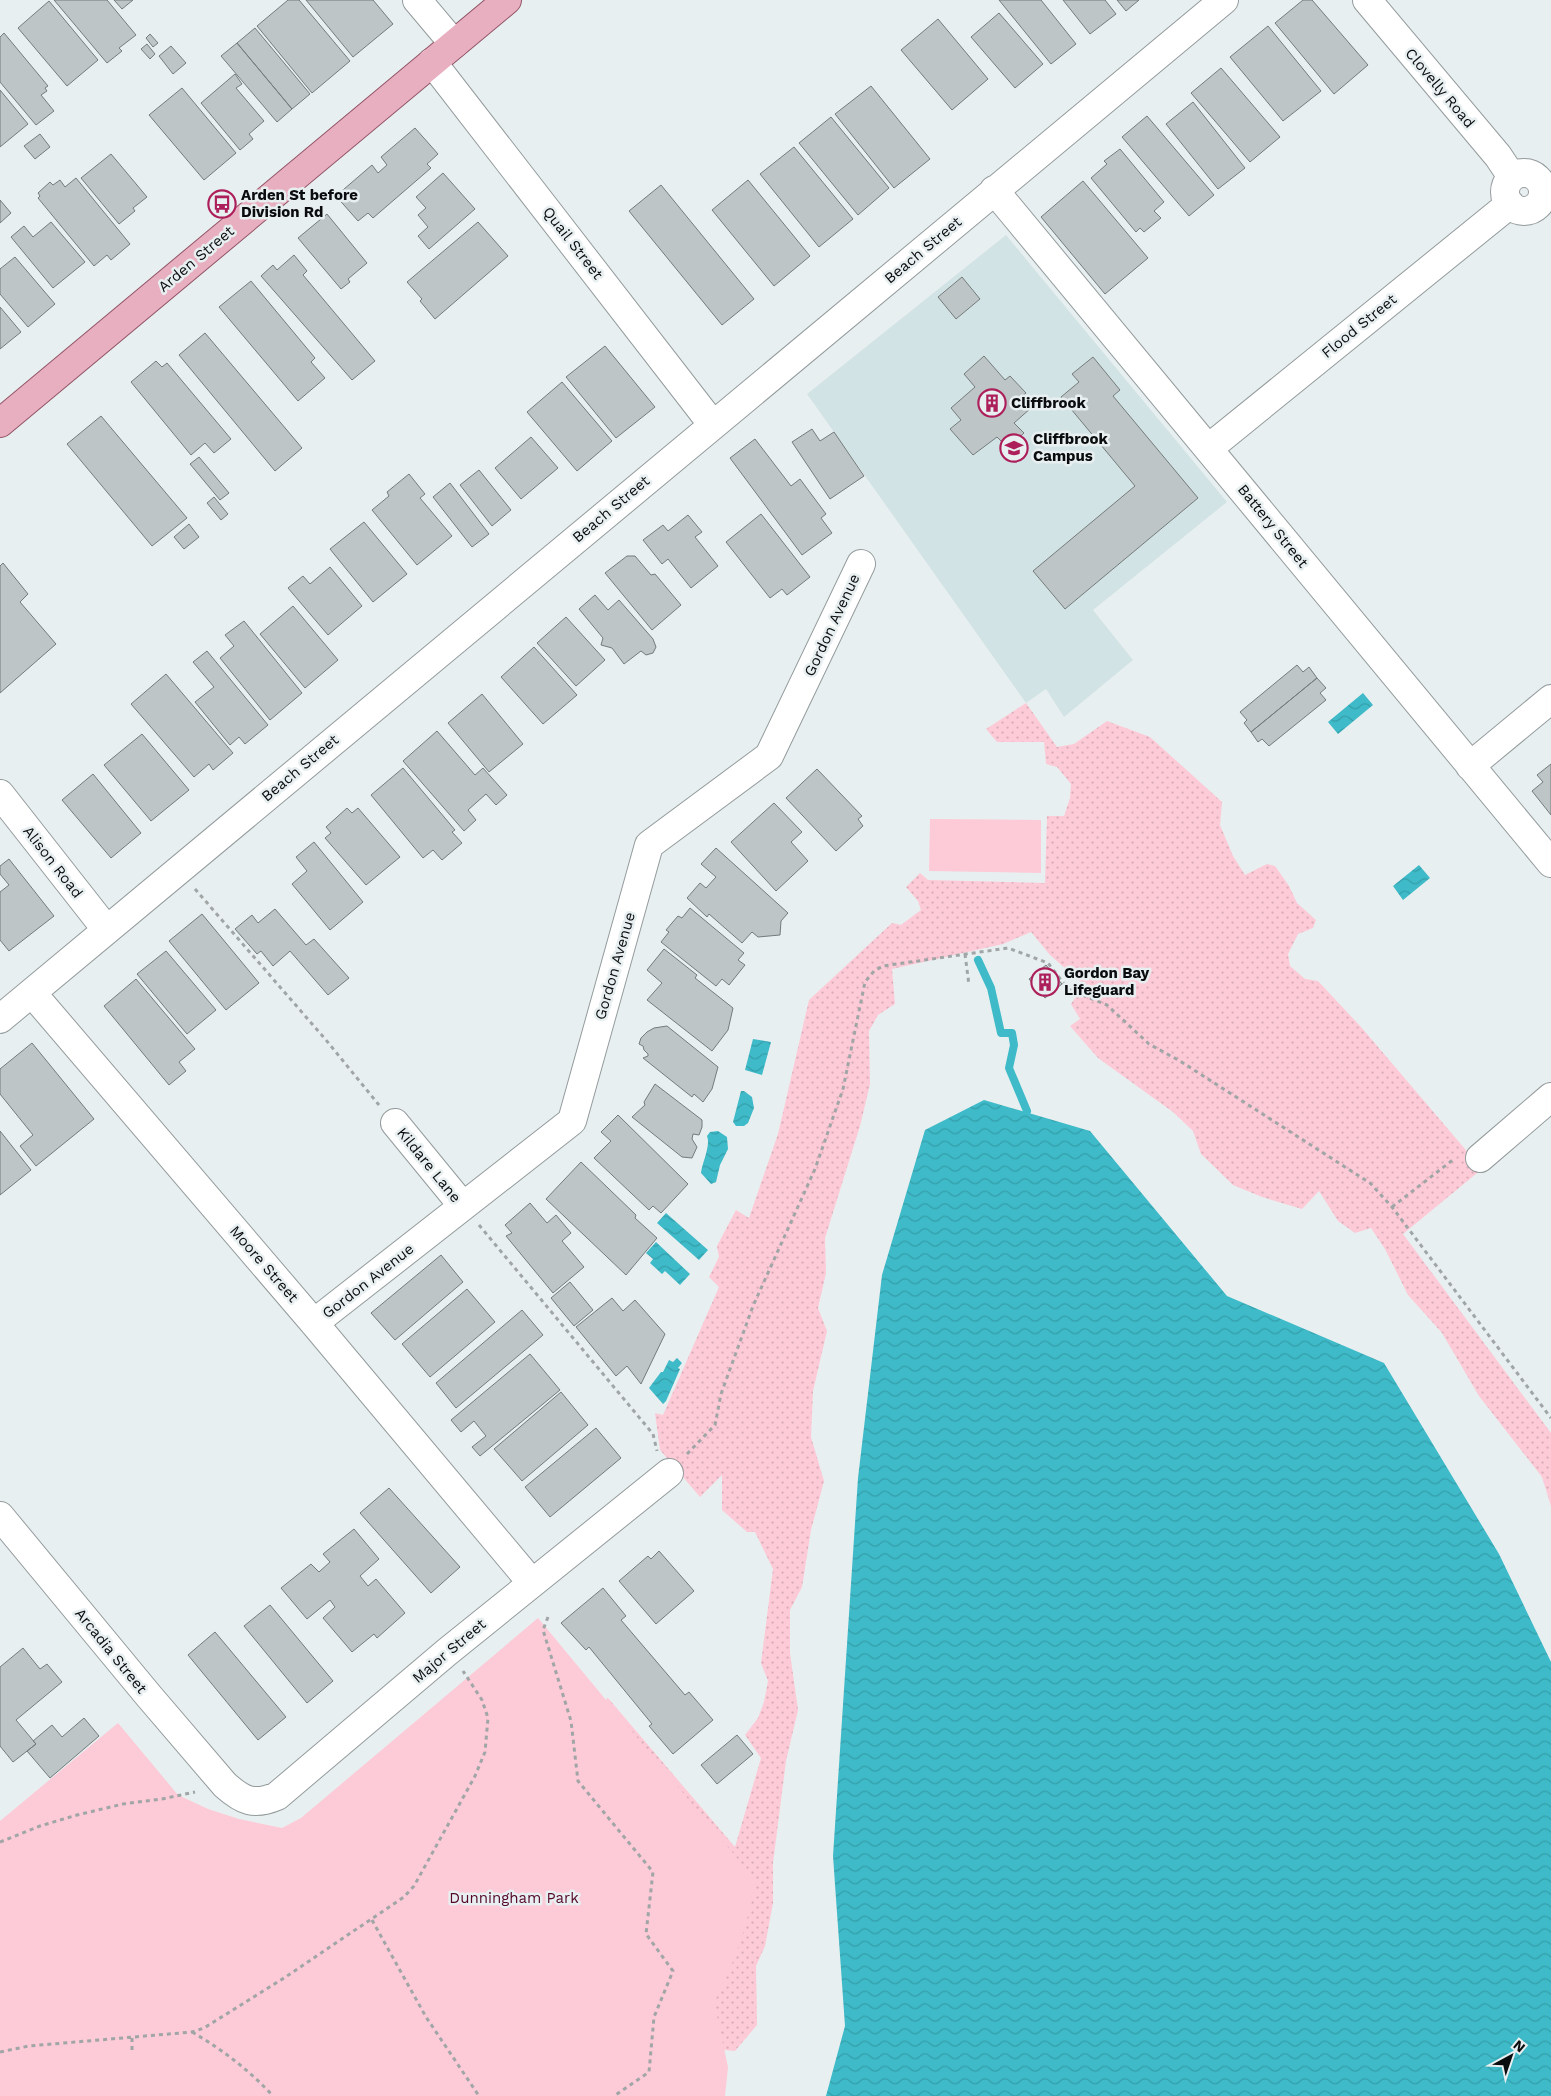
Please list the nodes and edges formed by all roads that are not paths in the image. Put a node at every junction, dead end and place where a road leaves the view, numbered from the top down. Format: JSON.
{"nodes":[{"id":1,"x":417,"y":0,"type":"edge"},
{"id":2,"x":507,"y":0,"type":"edge"},
{"id":3,"x":1224,"y":0,"type":"edge"},
{"id":4,"x":1367,"y":0,"type":"edge"},
{"id":5,"x":454,"y":44,"type":"junction"},
{"id":6,"x":432,"y":62,"type":"junction"},
{"id":7,"x":1545,"y":174,"type":"edge"},
{"id":8,"x":1512,"y":177,"type":"junction"},
{"id":9,"x":994,"y":190,"type":"junction"},
{"id":10,"x":1510,"y":204,"type":"junction"},
{"id":11,"x":1544,"y":213,"type":"edge"},
{"id":12,"x":0,"y":423,"type":"edge"},
{"id":13,"x":713,"y":425,"type":"junction"},
{"id":14,"x":1208,"y":448,"type":"junction"},
{"id":15,"x":861,"y":564,"type":"dead end"},
{"id":16,"x":1551,"y":699,"type":"edge"},
{"id":17,"x":1470,"y":766,"type":"junction"},
{"id":18,"x":0,"y":794,"type":"edge"},
{"id":19,"x":1551,"y":863,"type":"edge"},
{"id":20,"x":106,"y":929,"type":"junction"},
{"id":21,"x":32,"y":993,"type":"junction"},
{"id":22,"x":0,"y":1019,"type":"edge"},
{"id":23,"x":1551,"y":1097,"type":"edge"},
{"id":24,"x":395,"y":1123,"type":"road end"},
{"id":25,"x":1480,"y":1158,"type":"dead end"},
{"id":26,"x":463,"y":1206,"type":"junction"},
{"id":27,"x":314,"y":1323,"type":"junction"},
{"id":28,"x":666,"y":1475,"type":"road end"},
{"id":29,"x":0,"y":1516,"type":"edge"},
{"id":30,"x":532,"y":1583,"type":"junction"},
{"id":31,"x":225,"y":1785,"type":"joint"}],
"edges":[{"from":1,"to":5,"type":"street"},
{"from":2,"to":5,"type":"main road","name":"Arden Street"},
{"from":3,"to":9,"type":"street","name":"Beach Street"},
{"from":4,"to":8,"type":"street","name":"Clovelly Road"},
{"from":5,"to":6,"type":"main road","name":"Arden Street"},
{"from":6,"to":12,"type":"main road","name":"Arden Street"},
{"from":6,"to":13,"type":"street","name":"Quail Street"},
{"from":7,"to":8,"type":"street"},
{"from":7,"to":11,"type":"street"},
{"from":8,"to":10,"type":"street"},
{"from":9,"to":13,"type":"street","name":"Beach Street"},
{"from":9,"to":14,"type":"street","name":"Battery Street"},
{"from":10,"to":11,"type":"street"},
{"from":10,"to":14,"type":"street","name":"Flood Street"},
{"from":13,"to":20,"type":"street","name":"Beach Street"},
{"from":14,"to":17,"type":"street","name":"Battery Street"},
{"from":15,"to":26,"type":"street","name":"Gordon Avenue"},
{"from":16,"to":17,"type":"street"},
{"from":17,"to":19,"type":"street","name":"Battery Street"},
{"from":18,"to":20,"type":"street","name":"Alison Road"},
{"from":20,"to":21,"type":"street","name":"Beach Street"},
{"from":21,"to":22,"type":"street","name":"Beach Street"},
{"from":21,"to":27,"type":"street","name":"Moore Street"},
{"from":23,"to":25,"type":"street"},
{"from":24,"to":26,"type":"street","name":"Kildare Lane"},
{"from":26,"to":27,"type":"street","name":"Gordon Avenue"},
{"from":27,"to":30,"type":"street","name":"Moore Street"},
{"from":28,"to":30,"type":"street","name":"Major Street"},
{"from":29,"to":31,"type":"street","name":"Arcadia Street"},
{"from":30,"to":31,"type":"street","name":"Major Street"}]}
